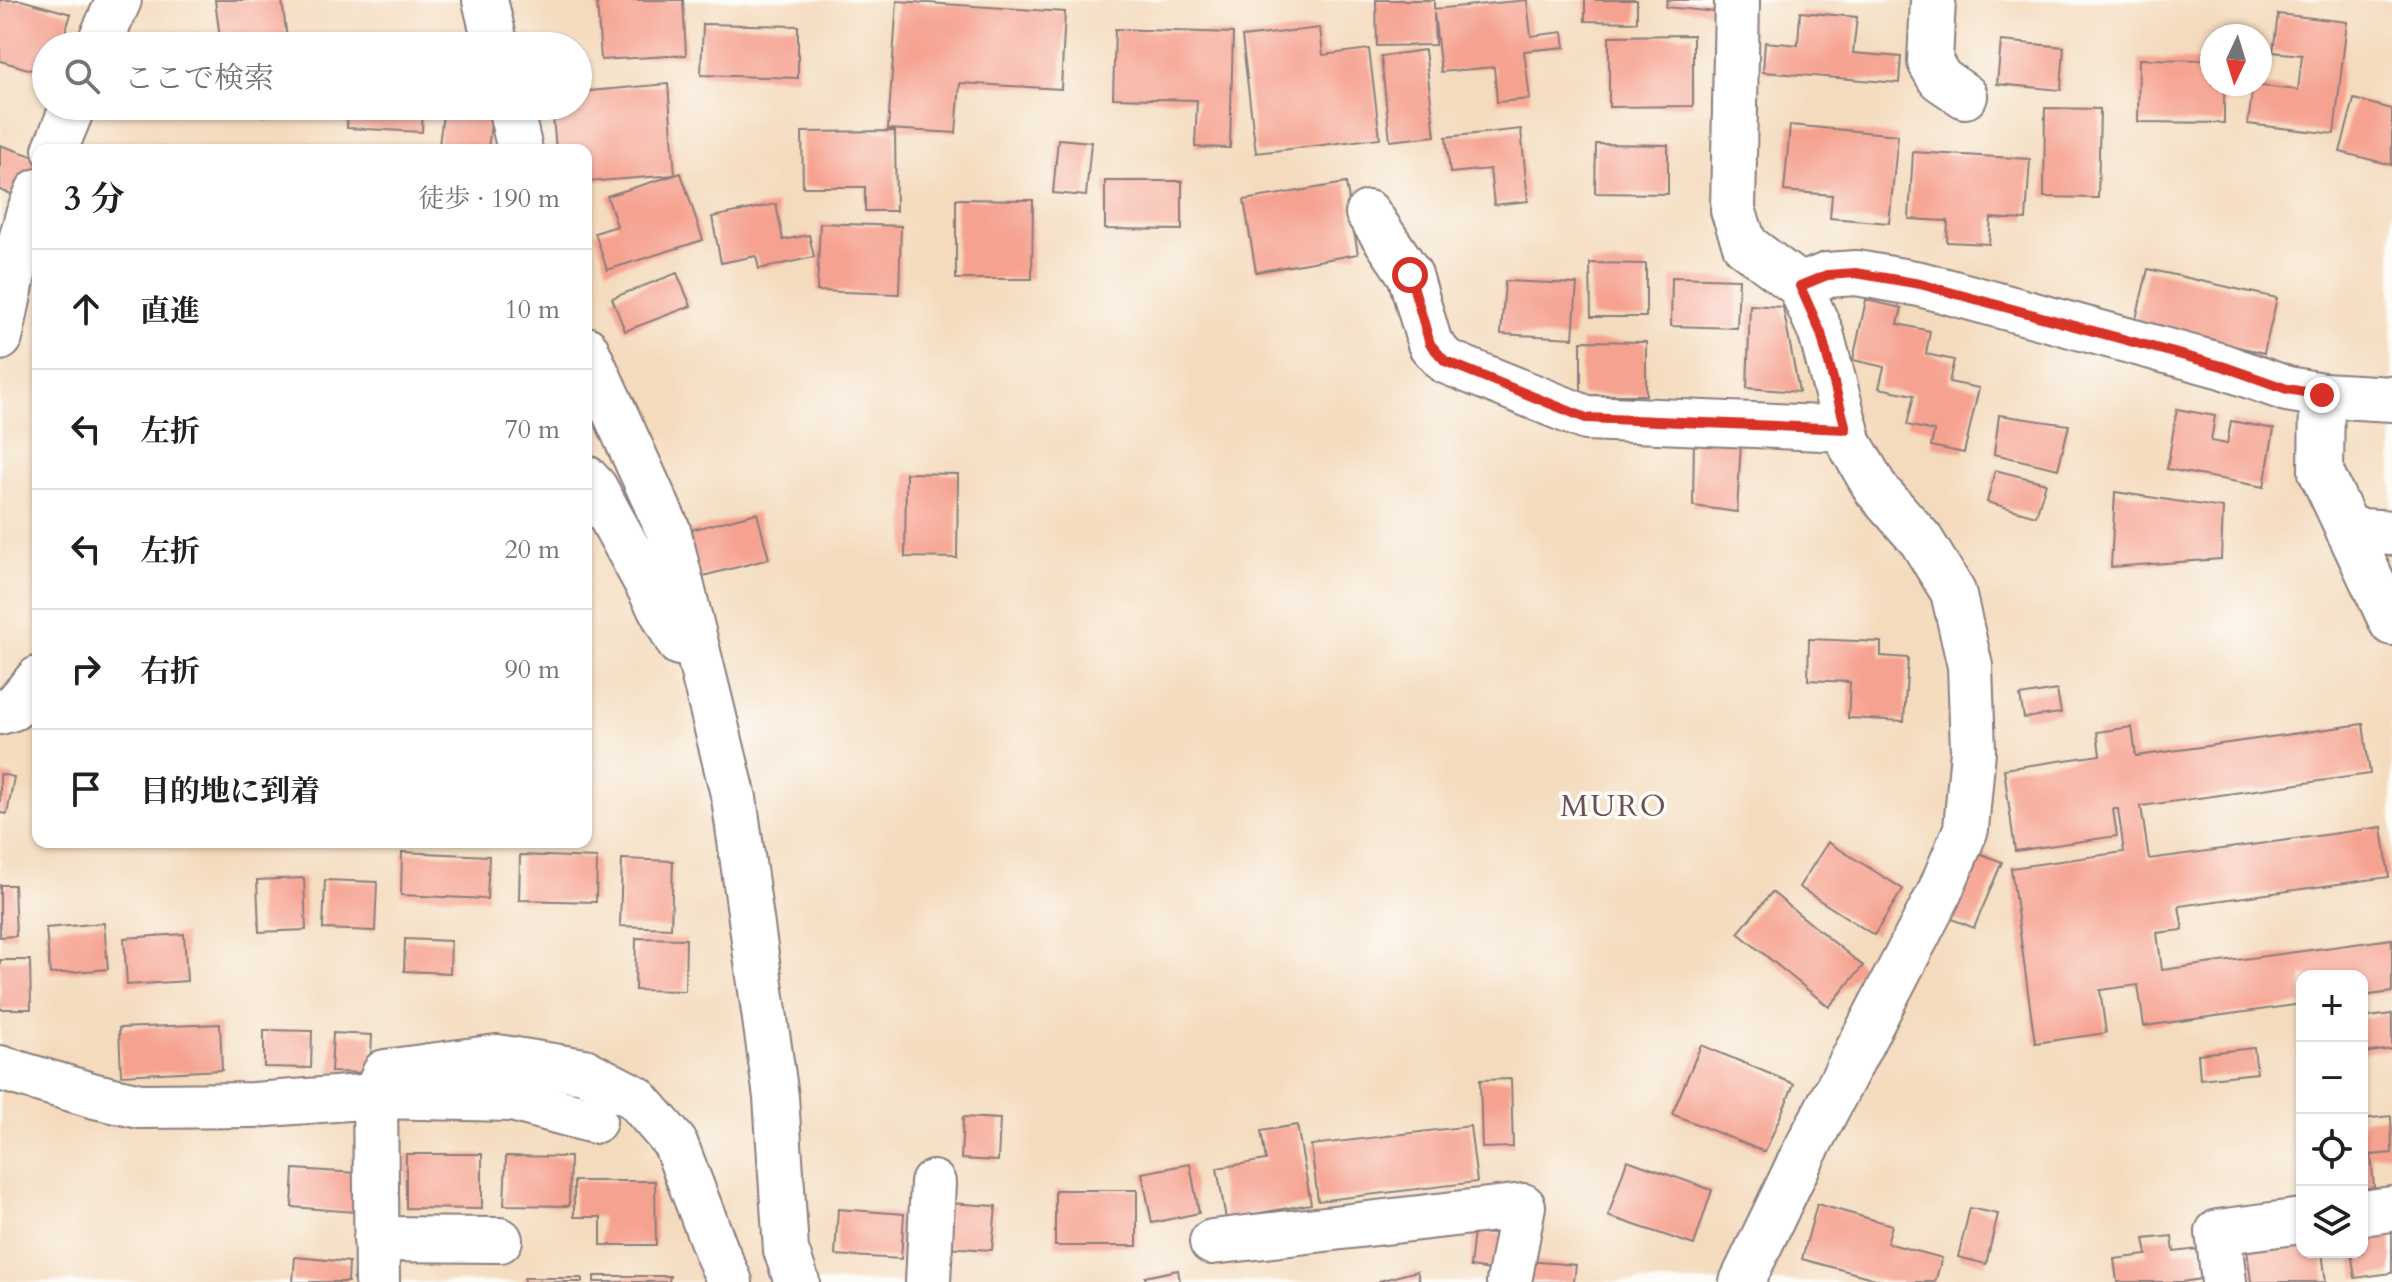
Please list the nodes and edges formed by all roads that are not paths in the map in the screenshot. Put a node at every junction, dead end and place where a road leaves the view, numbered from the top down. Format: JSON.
{"nodes":[{"id":1,"x":119,"y":0,"type":"edge"},
{"id":2,"x":485,"y":0,"type":"edge"},
{"id":3,"x":1737,"y":0,"type":"edge"},
{"id":4,"x":1933,"y":0,"type":"edge"},
{"id":5,"x":104,"y":32,"type":"edge"},
{"id":6,"x":493,"y":32,"type":"edge"},
{"id":7,"x":1965,"y":96,"type":"dead end"},
{"id":8,"x":67,"y":120,"type":"edge"},
{"id":9,"x":513,"y":120,"type":"edge"},
{"id":10,"x":57,"y":144,"type":"edge"},
{"id":11,"x":519,"y":144,"type":"edge"},
{"id":12,"x":1368,"y":213,"type":"dead end"},
{"id":13,"x":32,"y":219,"type":"edge"},
{"id":14,"x":25,"y":251,"type":"edge"},
{"id":15,"x":1800,"y":286,"type":"junction"},
{"id":16,"x":0,"y":338,"type":"edge"},
{"id":17,"x":592,"y":362,"type":"edge"},
{"id":18,"x":2322,"y":395,"type":"junction"},
{"id":19,"x":2392,"y":399,"type":"edge"},
{"id":20,"x":1846,"y":429,"type":"junction"},
{"id":21,"x":592,"y":486,"type":"edge"},
{"id":22,"x":2348,"y":530,"type":"junction"},
{"id":23,"x":2392,"y":533,"type":"edge"},
{"id":24,"x":2392,"y":623,"type":"edge"},
{"id":25,"x":32,"y":686,"type":"edge"},
{"id":26,"x":709,"y":697,"type":"junction"},
{"id":27,"x":0,"y":712,"type":"edge"},
{"id":28,"x":0,"y":1068,"type":"edge"},
{"id":29,"x":375,"y":1096,"type":"junction"},
{"id":30,"x":594,"y":1121,"type":"dead end"},
{"id":31,"x":933,"y":1183,"type":"dead end"},
{"id":32,"x":2392,"y":1209,"type":"edge"},
{"id":33,"x":2368,"y":1212,"type":"edge"},
{"id":34,"x":2296,"y":1222,"type":"edge"},
{"id":35,"x":376,"y":1239,"type":"junction"},
{"id":36,"x":500,"y":1240,"type":"dead end"},
{"id":37,"x":1212,"y":1242,"type":"dead end"},
{"id":38,"x":377,"y":1282,"type":"edge"},
{"id":39,"x":730,"y":1282,"type":"edge"},
{"id":40,"x":797,"y":1282,"type":"edge"},
{"id":41,"x":928,"y":1282,"type":"edge"},
{"id":42,"x":1509,"y":1282,"type":"edge"},
{"id":43,"x":1742,"y":1282,"type":"edge"},
{"id":44,"x":2224,"y":1282,"type":"edge"}],
"edges":[{"from":1,"to":5,"type":"street"},
{"from":2,"to":6,"type":"street"},
{"from":3,"to":15,"type":"street"},
{"from":4,"to":7,"type":"street"},
{"from":8,"to":10,"type":"street"},
{"from":9,"to":11,"type":"street"},
{"from":12,"to":20,"type":"street"},
{"from":13,"to":14,"type":"street"},
{"from":14,"to":16,"type":"street"},
{"from":15,"to":18,"type":"street"},
{"from":15,"to":20,"type":"street"},
{"from":17,"to":26,"type":"street"},
{"from":18,"to":19,"type":"street"},
{"from":18,"to":22,"type":"street"},
{"from":20,"to":43,"type":"street"},
{"from":21,"to":26,"type":"street"},
{"from":22,"to":23,"type":"street"},
{"from":22,"to":24,"type":"street"},
{"from":25,"to":27,"type":"street"},
{"from":26,"to":40,"type":"street"},
{"from":28,"to":29,"type":"street"},
{"from":29,"to":30,"type":"street"},
{"from":29,"to":35,"type":"street"},
{"from":29,"to":39,"type":"street"},
{"from":31,"to":41,"type":"street"},
{"from":32,"to":33,"type":"street"},
{"from":34,"to":44,"type":"street"},
{"from":35,"to":36,"type":"street"},
{"from":35,"to":38,"type":"street"},
{"from":37,"to":42,"type":"street"}]}
